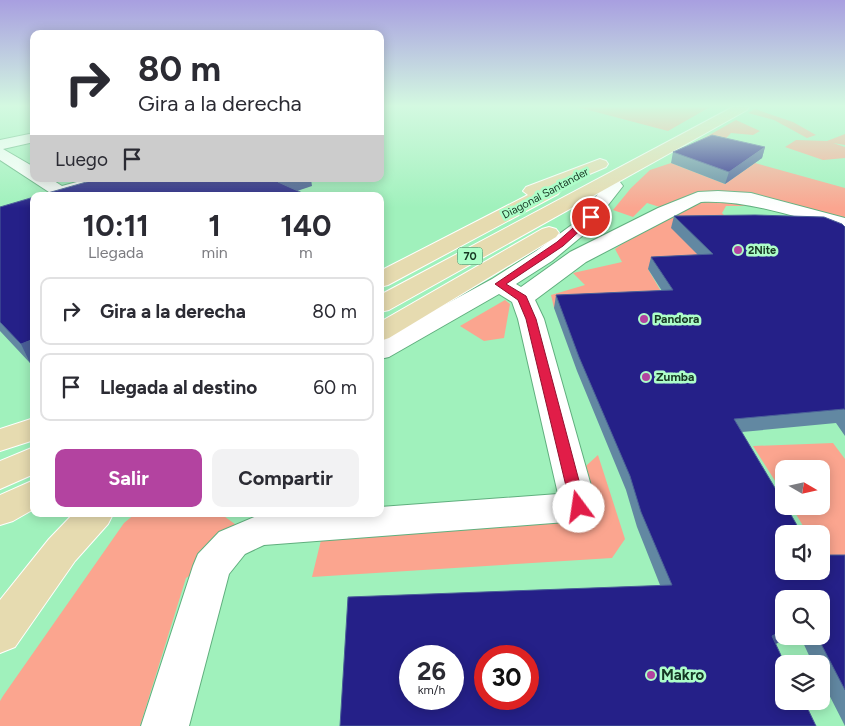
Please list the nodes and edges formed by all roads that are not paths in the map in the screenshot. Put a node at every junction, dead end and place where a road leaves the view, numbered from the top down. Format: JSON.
{"nodes":[{"id":1,"x":15,"y":141,"type":"edge"},
{"id":2,"x":683,"y":141,"type":"edge"},
{"id":3,"x":0,"y":144,"type":"edge"},
{"id":4,"x":0,"y":153,"type":"edge"},
{"id":5,"x":30,"y":172,"type":"edge"},
{"id":6,"x":621,"y":178,"type":"junction"},
{"id":7,"x":44,"y":182,"type":"edge"},
{"id":8,"x":96,"y":182,"type":"edge"},
{"id":9,"x":60,"y":192,"type":"edge"},
{"id":10,"x":60,"y":192,"type":"edge"},
{"id":11,"x":845,"y":224,"type":"edge"},
{"id":12,"x":384,"y":264,"type":"edge"},
{"id":13,"x":384,"y":278,"type":"edge"},
{"id":14,"x":511,"y":291,"type":"junction"},
{"id":15,"x":384,"y":303,"type":"edge"},
{"id":16,"x":384,"y":331,"type":"edge"},
{"id":17,"x":384,"y":349,"type":"edge"},
{"id":18,"x":30,"y":430,"type":"edge"},
{"id":19,"x":0,"y":440,"type":"edge"},
{"id":20,"x":30,"y":461,"type":"edge"},
{"id":21,"x":0,"y":476,"type":"edge"},
{"id":22,"x":30,"y":495,"type":"edge"},
{"id":23,"x":0,"y":511,"type":"edge"},
{"id":24,"x":92,"y":517,"type":"edge"},
{"id":25,"x":0,"y":633,"type":"edge"},
{"id":26,"x":166,"y":726,"type":"edge"}],
"edges":[{"from":1,"to":3,"type":"street"},
{"from":2,"to":6,"type":"main road","name":"Diagonal Santander","number":"70"},
{"from":4,"to":5,"type":"street"},
{"from":6,"to":14,"type":"street"},
{"from":6,"to":15,"type":"main road","name":"Diagonal Santander","number":"70"},
{"from":6,"to":16,"type":"main road"},
{"from":7,"to":9,"type":"street"},
{"from":8,"to":10,"type":"street"},
{"from":11,"to":14,"type":"street"},
{"from":12,"to":13,"type":"main road","name":"Diagonal Santander","number":"70"},
{"from":14,"to":17,"type":"street"},
{"from":14,"to":26,"type":"street"},
{"from":18,"to":19,"type":"main road"},
{"from":20,"to":21,"type":"main road"},
{"from":22,"to":23,"type":"main road"},
{"from":24,"to":25,"type":"main road"}]}
